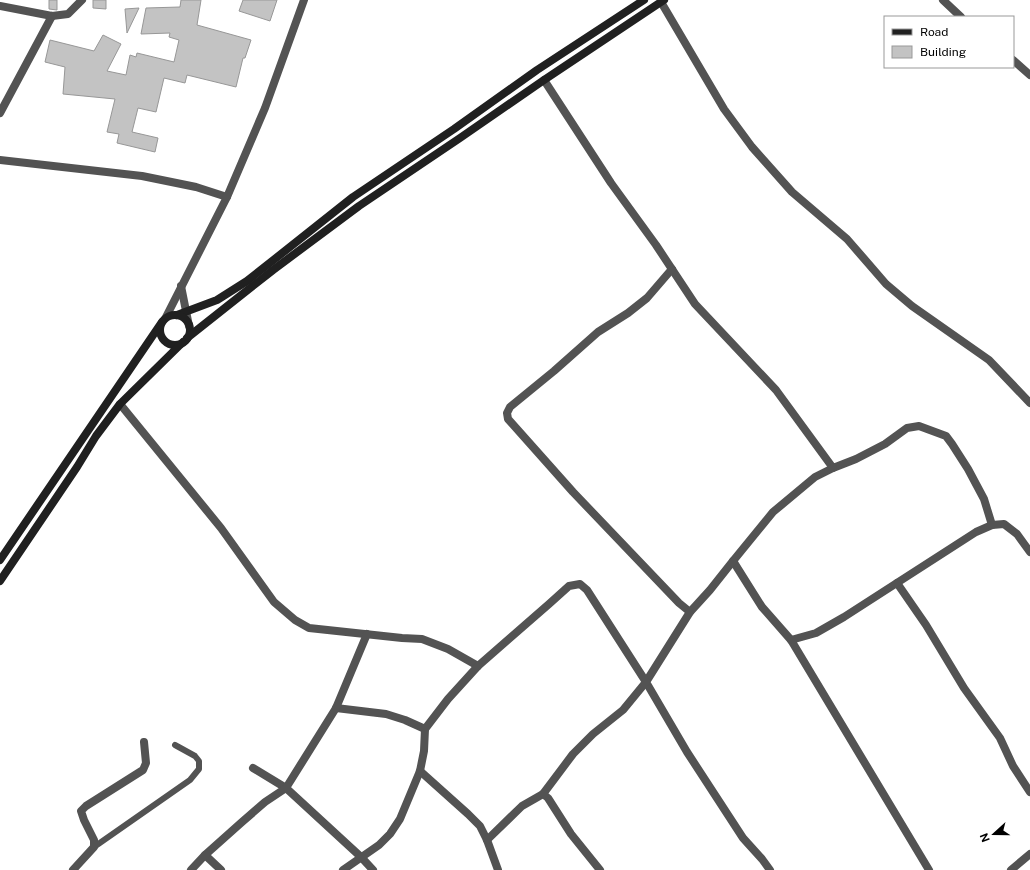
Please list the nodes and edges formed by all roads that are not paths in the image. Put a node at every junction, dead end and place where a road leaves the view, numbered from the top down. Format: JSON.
{"nodes":[{"id":1,"x":82,"y":0,"type":"edge"},
{"id":2,"x":304,"y":0,"type":"edge"},
{"id":3,"x":644,"y":0,"type":"edge"},
{"id":4,"x":943,"y":0,"type":"edge"},
{"id":5,"x":662,"y":1,"type":"edge"},
{"id":6,"x":0,"y":6,"type":"edge"},
{"id":7,"x":52,"y":16,"type":"junction"},
{"id":8,"x":959,"y":16,"type":"edge"},
{"id":9,"x":1014,"y":61,"type":"edge"},
{"id":10,"x":1030,"y":75,"type":"edge"},
{"id":11,"x":544,"y":80,"type":"junction"},
{"id":12,"x":0,"y":113,"type":"edge"},
{"id":13,"x":0,"y":160,"type":"edge"},
{"id":14,"x":227,"y":197,"type":"junction"},
{"id":15,"x":672,"y":269,"type":"junction"},
{"id":16,"x":181,"y":286,"type":"junction"},
{"id":17,"x":186,"y":311,"type":"junction"},
{"id":18,"x":177,"y":315,"type":"junction"},
{"id":19,"x":164,"y":320,"type":"junction"},
{"id":20,"x":189,"y":326,"type":"junction"},
{"id":21,"x":185,"y":340,"type":"junction"},
{"id":22,"x":1030,"y":403,"type":"edge"},
{"id":23,"x":120,"y":404,"type":"junction"},
{"id":24,"x":833,"y":468,"type":"junction"},
{"id":25,"x":992,"y":525,"type":"junction"},
{"id":26,"x":1030,"y":552,"type":"edge"},
{"id":27,"x":0,"y":560,"type":"edge"},
{"id":28,"x":733,"y":560,"type":"junction"},
{"id":29,"x":0,"y":580,"type":"edge"},
{"id":30,"x":897,"y":582,"type":"junction"},
{"id":31,"x":690,"y":612,"type":"junction"},
{"id":32,"x":367,"y":634,"type":"junction"},
{"id":33,"x":791,"y":640,"type":"junction"},
{"id":34,"x":478,"y":666,"type":"junction"},
{"id":35,"x":646,"y":682,"type":"junction"},
{"id":36,"x":336,"y":708,"type":"junction"},
{"id":37,"x":425,"y":729,"type":"junction"},
{"id":38,"x":144,"y":742,"type":"dead end"},
{"id":39,"x":176,"y":746,"type":"dead end"},
{"id":40,"x":253,"y":768,"type":"dead end"},
{"id":41,"x":420,"y":771,"type":"junction"},
{"id":42,"x":286,"y":788,"type":"junction"},
{"id":43,"x":1030,"y":792,"type":"edge"},
{"id":44,"x":543,"y":794,"type":"junction"},
{"id":45,"x":487,"y":840,"type":"junction"},
{"id":46,"x":94,"y":847,"type":"junction"},
{"id":47,"x":1030,"y":854,"type":"edge"},
{"id":48,"x":205,"y":855,"type":"junction"},
{"id":49,"x":361,"y":857,"type":"junction"},
{"id":50,"x":73,"y":870,"type":"edge"},
{"id":51,"x":190,"y":870,"type":"edge"},
{"id":52,"x":221,"y":870,"type":"edge"},
{"id":53,"x":343,"y":870,"type":"edge"},
{"id":54,"x":373,"y":870,"type":"edge"},
{"id":55,"x":498,"y":870,"type":"edge"},
{"id":56,"x":600,"y":870,"type":"edge"},
{"id":57,"x":770,"y":870,"type":"edge"},
{"id":58,"x":929,"y":870,"type":"edge"},
{"id":59,"x":1011,"y":870,"type":"edge"}],
"edges":[{"from":1,"to":7,"type":"street"},
{"from":2,"to":14,"type":"street"},
{"from":3,"to":17,"type":"main road"},
{"from":4,"to":8,"type":"street"},
{"from":5,"to":11,"type":"main road"},
{"from":5,"to":22,"type":"street"},
{"from":6,"to":7,"type":"street"},
{"from":7,"to":12,"type":"street"},
{"from":9,"to":10,"type":"street"},
{"from":11,"to":15,"type":"street"},
{"from":11,"to":21,"type":"main road"},
{"from":13,"to":14,"type":"street"},
{"from":14,"to":16,"type":"street"},
{"from":15,"to":24,"type":"street"},
{"from":15,"to":31,"type":"street"},
{"from":16,"to":17,"type":"street"},
{"from":16,"to":19,"type":"street"},
{"from":17,"to":18,"type":"main road"},
{"from":17,"to":20,"type":"street"},
{"from":18,"to":19,"type":"main road"},
{"from":18,"to":20,"type":"main road"},
{"from":19,"to":21,"type":"main road"},
{"from":19,"to":27,"type":"main road"},
{"from":20,"to":21,"type":"main road"},
{"from":21,"to":23,"type":"main road"},
{"from":23,"to":29,"type":"main road"},
{"from":23,"to":32,"type":"street"},
{"from":24,"to":25,"type":"street"},
{"from":24,"to":28,"type":"street"},
{"from":25,"to":26,"type":"street"},
{"from":25,"to":30,"type":"street"},
{"from":28,"to":31,"type":"street"},
{"from":28,"to":33,"type":"street"},
{"from":30,"to":33,"type":"street"},
{"from":30,"to":43,"type":"street"},
{"from":31,"to":35,"type":"street"},
{"from":32,"to":34,"type":"street"},
{"from":32,"to":36,"type":"street"},
{"from":33,"to":58,"type":"street"},
{"from":34,"to":35,"type":"street"},
{"from":34,"to":37,"type":"street"},
{"from":35,"to":44,"type":"street"},
{"from":35,"to":57,"type":"street"},
{"from":36,"to":37,"type":"street"},
{"from":36,"to":42,"type":"street"},
{"from":37,"to":41,"type":"street"},
{"from":38,"to":46,"type":"street"},
{"from":39,"to":46,"type":"lane"},
{"from":40,"to":42,"type":"street"},
{"from":41,"to":45,"type":"street"},
{"from":41,"to":49,"type":"street"},
{"from":42,"to":48,"type":"street"},
{"from":42,"to":49,"type":"street"},
{"from":44,"to":45,"type":"street"},
{"from":44,"to":56,"type":"street"},
{"from":45,"to":55,"type":"street"},
{"from":46,"to":50,"type":"street"},
{"from":47,"to":59,"type":"street"},
{"from":48,"to":51,"type":"street"},
{"from":48,"to":52,"type":"street"},
{"from":49,"to":53,"type":"street"},
{"from":49,"to":54,"type":"street"}]}
